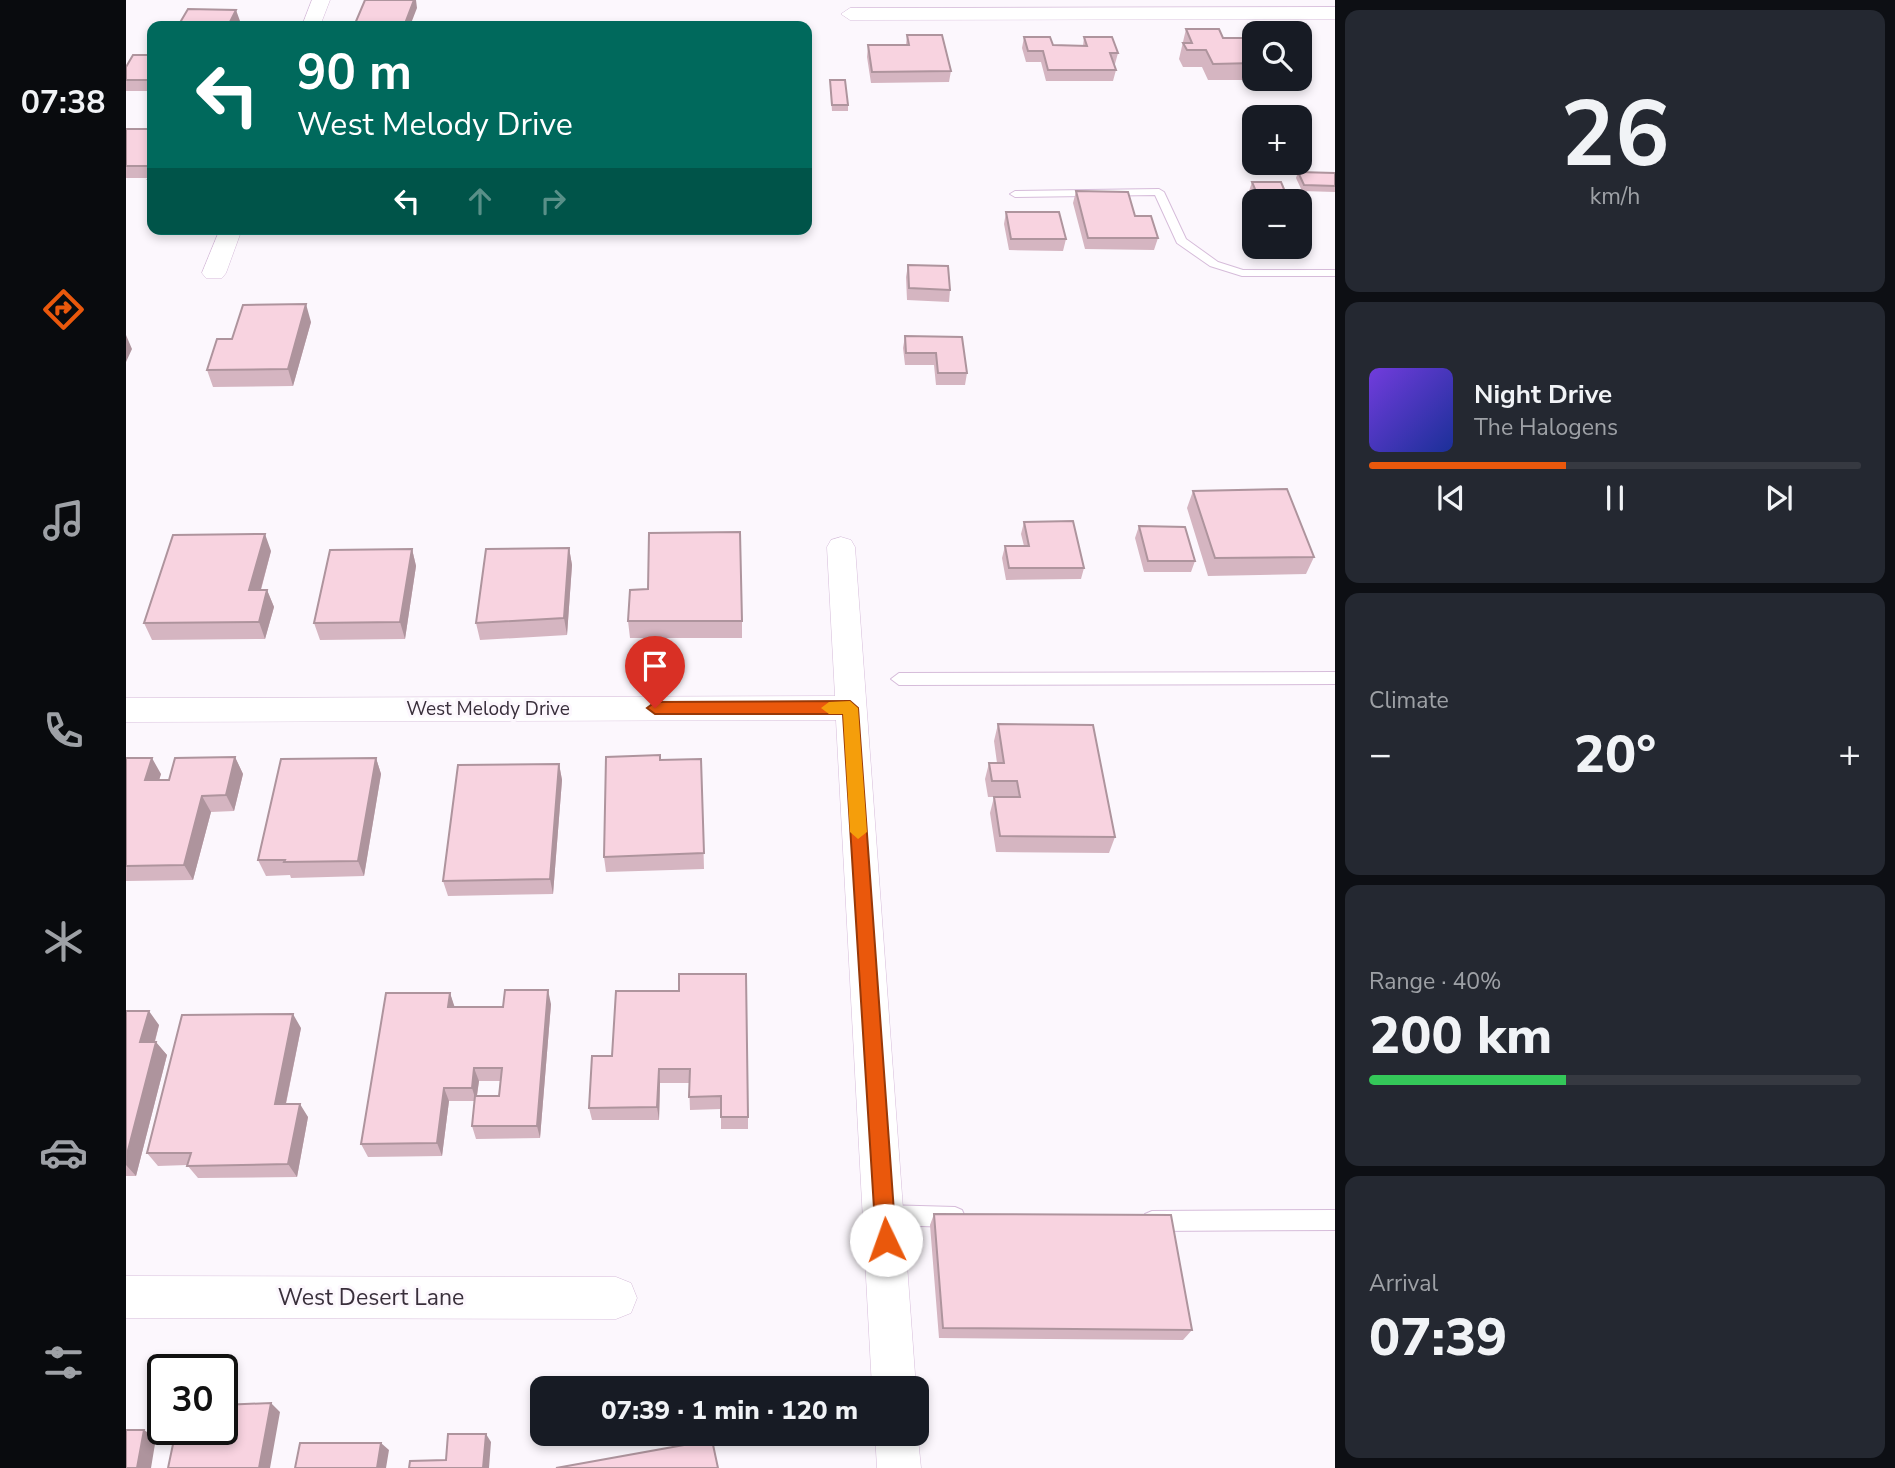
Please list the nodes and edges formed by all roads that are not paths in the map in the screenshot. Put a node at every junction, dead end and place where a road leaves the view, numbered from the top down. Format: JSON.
{"nodes":[{"id":1,"x":321,"y":0,"type":"edge"},
{"id":2,"x":1335,"y":13,"type":"edge"},
{"id":3,"x":850,"y":14,"type":"dead end"},
{"id":4,"x":313,"y":21,"type":"edge"},
{"id":5,"x":1016,"y":194,"type":"dead end"},
{"id":6,"x":229,"y":235,"type":"edge"},
{"id":7,"x":214,"y":273,"type":"dead end"},
{"id":8,"x":1335,"y":273,"type":"edge"},
{"id":9,"x":841,"y":547,"type":"dead end"},
{"id":10,"x":1335,"y":678,"type":"edge"},
{"id":11,"x":899,"y":679,"type":"dead end"},
{"id":12,"x":850,"y":708,"type":"junction"},
{"id":13,"x":126,"y":710,"type":"edge"},
{"id":14,"x":884,"y":1215,"type":"junction"},
{"id":15,"x":980,"y":1217,"type":"edge"},
{"id":16,"x":1335,"y":1220,"type":"edge"},
{"id":17,"x":1130,"y":1221,"type":"edge"},
{"id":18,"x":126,"y":1297,"type":"edge"},
{"id":19,"x":616,"y":1298,"type":"dead end"},
{"id":20,"x":893,"y":1376,"type":"edge"},
{"id":21,"x":898,"y":1446,"type":"edge"},
{"id":22,"x":899,"y":1468,"type":"edge"}],
"edges":[{"from":1,"to":4,"type":"street"},
{"from":2,"to":3,"type":"street"},
{"from":5,"to":8,"type":"lane"},
{"from":6,"to":7,"type":"street"},
{"from":9,"to":12,"type":"street"},
{"from":10,"to":11,"type":"lane"},
{"from":12,"to":13,"type":"street","name":"West Melody Drive"},
{"from":12,"to":14,"type":"street"},
{"from":14,"to":15,"type":"lane"},
{"from":14,"to":20,"type":"street"},
{"from":16,"to":17,"type":"lane"},
{"from":18,"to":19,"type":"street","name":"West Desert Lane"},
{"from":21,"to":22,"type":"street"}]}
